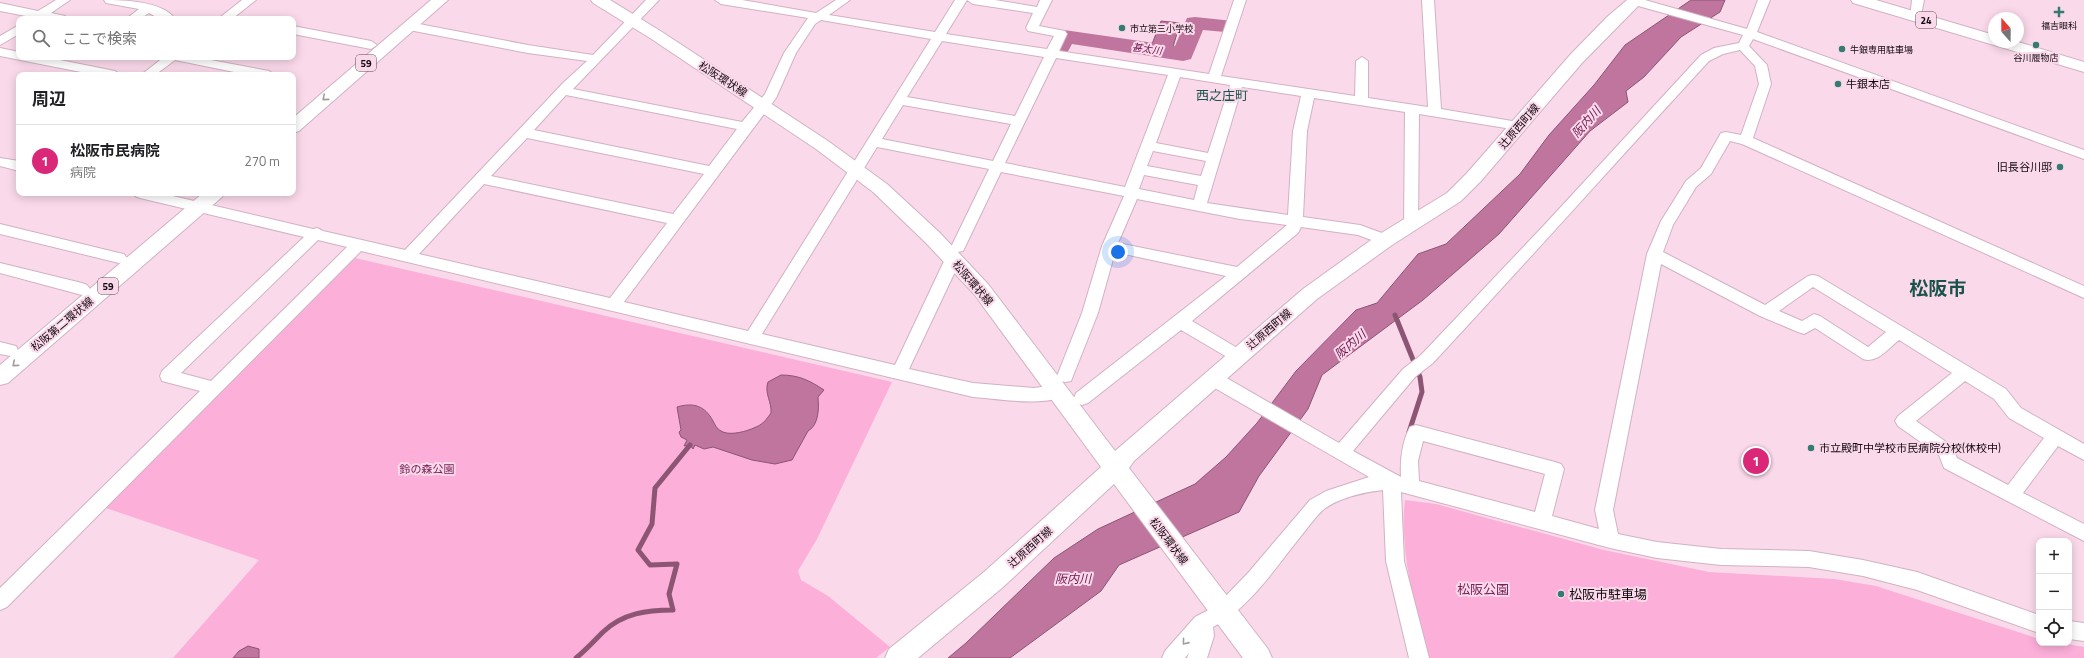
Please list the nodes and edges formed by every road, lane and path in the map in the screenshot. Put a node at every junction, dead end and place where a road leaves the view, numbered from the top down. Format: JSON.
{"nodes":[{"id":1,"x":64,"y":0,"type":"edge"},
{"id":2,"x":110,"y":0,"type":"edge"},
{"id":3,"x":250,"y":0,"type":"edge"},
{"id":4,"x":424,"y":0,"type":"edge"},
{"id":5,"x":440,"y":0,"type":"edge"},
{"id":6,"x":599,"y":0,"type":"edge"},
{"id":7,"x":652,"y":0,"type":"edge"},
{"id":8,"x":721,"y":0,"type":"edge"},
{"id":9,"x":844,"y":0,"type":"edge"},
{"id":10,"x":961,"y":0,"type":"edge"},
{"id":11,"x":973,"y":0,"type":"edge"},
{"id":12,"x":1046,"y":0,"type":"edge"},
{"id":13,"x":1240,"y":0,"type":"edge"},
{"id":14,"x":1428,"y":0,"type":"edge"},
{"id":15,"x":1764,"y":0,"type":"edge"},
{"id":16,"x":1859,"y":0,"type":"edge"},
{"id":17,"x":1918,"y":0,"type":"edge"},
{"id":18,"x":1638,"y":1,"type":"edge"},
{"id":19,"x":0,"y":7,"type":"edge"},
{"id":20,"x":149,"y":8,"type":"junction"},
{"id":21,"x":1041,"y":11,"type":"junction"},
{"id":22,"x":34,"y":16,"type":"edge"},
{"id":23,"x":40,"y":16,"type":"edge"},
{"id":24,"x":137,"y":16,"type":"edge"},
{"id":25,"x":164,"y":16,"type":"edge"},
{"id":26,"x":228,"y":16,"type":"edge"},
{"id":27,"x":1916,"y":16,"type":"junction"},
{"id":28,"x":819,"y":17,"type":"junction"},
{"id":29,"x":632,"y":22,"type":"junction"},
{"id":30,"x":409,"y":26,"type":"junction"},
{"id":31,"x":16,"y":31,"type":"edge"},
{"id":32,"x":296,"y":31,"type":"edge"},
{"id":33,"x":1743,"y":31,"type":"junction"},
{"id":34,"x":940,"y":37,"type":"junction"},
{"id":35,"x":1988,"y":38,"type":"edge"},
{"id":36,"x":0,"y":41,"type":"edge"},
{"id":37,"x":371,"y":45,"type":"junction"},
{"id":38,"x":1743,"y":46,"type":"junction"},
{"id":39,"x":2022,"y":48,"type":"edge"},
{"id":40,"x":0,"y":52,"type":"edge"},
{"id":41,"x":1051,"y":54,"type":"junction"},
{"id":42,"x":16,"y":55,"type":"edge"},
{"id":43,"x":596,"y":59,"type":"junction"},
{"id":44,"x":41,"y":60,"type":"edge"},
{"id":45,"x":172,"y":60,"type":"edge"},
{"id":46,"x":174,"y":60,"type":"edge"},
{"id":47,"x":192,"y":60,"type":"edge"},
{"id":48,"x":1362,"y":61,"type":"dead end"},
{"id":49,"x":2084,"y":67,"type":"edge"},
{"id":50,"x":100,"y":72,"type":"edge"},
{"id":51,"x":153,"y":72,"type":"edge"},
{"id":52,"x":160,"y":72,"type":"edge"},
{"id":53,"x":254,"y":72,"type":"edge"},
{"id":54,"x":1175,"y":73,"type":"junction"},
{"id":55,"x":1214,"y":79,"type":"junction"},
{"id":56,"x":1237,"y":82,"type":"junction"},
{"id":57,"x":564,"y":91,"type":"junction"},
{"id":58,"x":1308,"y":93,"type":"junction"},
{"id":59,"x":900,"y":100,"type":"junction"},
{"id":60,"x":1361,"y":101,"type":"junction"},
{"id":61,"x":762,"y":105,"type":"junction"},
{"id":62,"x":296,"y":108,"type":"edge"},
{"id":63,"x":1412,"y":108,"type":"junction"},
{"id":64,"x":1435,"y":112,"type":"junction"},
{"id":65,"x":1019,"y":121,"type":"junction"},
{"id":66,"x":296,"y":123,"type":"edge"},
{"id":67,"x":1518,"y":126,"type":"junction"},
{"id":68,"x":746,"y":127,"type":"junction"},
{"id":69,"x":525,"y":133,"type":"junction"},
{"id":70,"x":1746,"y":140,"type":"junction"},
{"id":71,"x":874,"y":142,"type":"junction"},
{"id":72,"x":1149,"y":146,"type":"junction"},
{"id":73,"x":2084,"y":155,"type":"edge"},
{"id":74,"x":1214,"y":158,"type":"junction"},
{"id":75,"x":0,"y":162,"type":"edge"},
{"id":76,"x":16,"y":165,"type":"edge"},
{"id":77,"x":998,"y":168,"type":"junction"},
{"id":78,"x":856,"y":169,"type":"junction"},
{"id":79,"x":1139,"y":169,"type":"junction"},
{"id":80,"x":713,"y":171,"type":"junction"},
{"id":81,"x":481,"y":179,"type":"junction"},
{"id":82,"x":1206,"y":182,"type":"junction"},
{"id":83,"x":1131,"y":193,"type":"junction"},
{"id":84,"x":161,"y":196,"type":"edge"},
{"id":85,"x":207,"y":196,"type":"edge"},
{"id":86,"x":193,"y":201,"type":"edge"},
{"id":87,"x":1199,"y":206,"type":"junction"},
{"id":88,"x":678,"y":220,"type":"junction"},
{"id":89,"x":1295,"y":221,"type":"junction"},
{"id":90,"x":1411,"y":225,"type":"junction"},
{"id":91,"x":0,"y":229,"type":"edge"},
{"id":92,"x":317,"y":233,"type":"junction"},
{"id":93,"x":1385,"y":240,"type":"junction"},
{"id":94,"x":359,"y":244,"type":"junction"},
{"id":95,"x":1109,"y":246,"type":"junction"},
{"id":96,"x":956,"y":253,"type":"junction"},
{"id":97,"x":1655,"y":254,"type":"junction"},
{"id":98,"x":408,"y":256,"type":"junction"},
{"id":99,"x":119,"y":258,"type":"junction"},
{"id":100,"x":0,"y":268,"type":"edge"},
{"id":101,"x":1240,"y":273,"type":"junction"},
{"id":102,"x":82,"y":289,"type":"junction"},
{"id":103,"x":2084,"y":292,"type":"edge"},
{"id":104,"x":614,"y":304,"type":"junction"},
{"id":105,"x":1766,"y":312,"type":"junction"},
{"id":106,"x":1180,"y":322,"type":"junction"},
{"id":107,"x":1898,"y":332,"type":"junction"},
{"id":108,"x":752,"y":337,"type":"junction"},
{"id":109,"x":3,"y":352,"type":"edge"},
{"id":110,"x":1238,"y":356,"type":"junction"},
{"id":111,"x":900,"y":371,"type":"junction"},
{"id":112,"x":1964,"y":372,"type":"junction"},
{"id":113,"x":0,"y":377,"type":"edge"},
{"id":114,"x":1217,"y":381,"type":"junction"},
{"id":115,"x":1062,"y":384,"type":"junction"},
{"id":116,"x":212,"y":388,"type":"junction"},
{"id":117,"x":1082,"y":398,"type":"dead end"},
{"id":118,"x":2055,"y":437,"type":"junction"},
{"id":119,"x":1338,"y":452,"type":"junction"},
{"id":120,"x":2084,"y":453,"type":"edge"},
{"id":121,"x":1120,"y":474,"type":"junction"},
{"id":122,"x":1402,"y":485,"type":"junction"},
{"id":123,"x":2011,"y":495,"type":"junction"},
{"id":124,"x":1542,"y":521,"type":"junction"},
{"id":125,"x":2084,"y":533,"type":"edge"},
{"id":126,"x":1610,"y":540,"type":"junction"},
{"id":127,"x":0,"y":601,"type":"edge"},
{"id":128,"x":1212,"y":610,"type":"junction"},
{"id":129,"x":2036,"y":623,"type":"edge"},
{"id":130,"x":2072,"y":630,"type":"edge"},
{"id":131,"x":2084,"y":632,"type":"edge"},
{"id":132,"x":898,"y":658,"type":"edge"},
{"id":133,"x":1172,"y":658,"type":"edge"},
{"id":134,"x":1197,"y":658,"type":"edge"},
{"id":135,"x":1259,"y":658,"type":"edge"},
{"id":136,"x":1419,"y":658,"type":"edge"}],
"edges":[{"from":1,"to":23,"type":"street"},
{"from":2,"to":20,"type":"street"},
{"from":3,"to":26,"type":"street"},
{"from":4,"to":37,"type":"main road","number":"59"},
{"from":5,"to":30,"type":"main road","number":"59"},
{"from":6,"to":29,"type":"main road","name":"松阪環状線"},
{"from":7,"to":29,"type":"street"},
{"from":8,"to":28,"type":"street"},
{"from":9,"to":28,"type":"street"},
{"from":10,"to":34,"type":"street"},
{"from":11,"to":21,"type":"street"},
{"from":12,"to":21,"type":"street"},
{"from":13,"to":55,"type":"street"},
{"from":14,"to":64,"type":"street"},
{"from":15,"to":33,"type":"street"},
{"from":16,"to":27,"type":"main road","number":"24"},
{"from":17,"to":27,"type":"street"},
{"from":18,"to":33,"type":"street"},
{"from":18,"to":67,"type":"main road","name":"辻原西町線"},
{"from":19,"to":22,"type":"street"},
{"from":20,"to":24,"type":"street"},
{"from":20,"to":25,"type":"street"},
{"from":21,"to":41,"type":"street"},
{"from":27,"to":35,"type":"main road","number":"24"},
{"from":28,"to":34,"type":"street"},
{"from":28,"to":61,"type":"street"},
{"from":29,"to":43,"type":"street"},
{"from":29,"to":61,"type":"main road","name":"松阪環状線"},
{"from":30,"to":43,"type":"street"},
{"from":30,"to":66,"type":"main road","number":"59","one_way":true},
{"from":31,"to":36,"type":"street"},
{"from":32,"to":37,"type":"street"},
{"from":33,"to":38,"type":"street"},
{"from":33,"to":73,"type":"street"},
{"from":34,"to":41,"type":"street"},
{"from":34,"to":59,"type":"street"},
{"from":37,"to":62,"type":"main road","number":"59"},
{"from":38,"to":70,"type":"street"},
{"from":38,"to":119,"type":"street"},
{"from":39,"to":49,"type":"main road"},
{"from":40,"to":42,"type":"street"},
{"from":41,"to":54,"type":"street"},
{"from":41,"to":65,"type":"street"},
{"from":43,"to":57,"type":"street"},
{"from":44,"to":50,"type":"street"},
{"from":45,"to":51,"type":"street"},
{"from":46,"to":52,"type":"street"},
{"from":47,"to":53,"type":"street"},
{"from":48,"to":60,"type":"street"},
{"from":54,"to":55,"type":"street"},
{"from":54,"to":72,"type":"street"},
{"from":55,"to":56,"type":"street"},
{"from":56,"to":58,"type":"street"},
{"from":56,"to":74,"type":"street"},
{"from":57,"to":68,"type":"street"},
{"from":57,"to":69,"type":"street"},
{"from":58,"to":60,"type":"street"},
{"from":58,"to":89,"type":"street"},
{"from":59,"to":65,"type":"street"},
{"from":59,"to":71,"type":"street"},
{"from":60,"to":63,"type":"street"},
{"from":61,"to":68,"type":"street"},
{"from":61,"to":78,"type":"main road","name":"松阪環状線"},
{"from":63,"to":64,"type":"street"},
{"from":63,"to":90,"type":"street"},
{"from":64,"to":67,"type":"street"},
{"from":65,"to":77,"type":"street"},
{"from":67,"to":90,"type":"main road","name":"辻原西町線"},
{"from":68,"to":80,"type":"street"},
{"from":69,"to":80,"type":"street"},
{"from":69,"to":81,"type":"street"},
{"from":70,"to":97,"type":"street"},
{"from":70,"to":103,"type":"street"},
{"from":71,"to":77,"type":"street"},
{"from":71,"to":78,"type":"street"},
{"from":72,"to":74,"type":"street"},
{"from":72,"to":79,"type":"street"},
{"from":74,"to":82,"type":"street"},
{"from":75,"to":76,"type":"street"},
{"from":77,"to":83,"type":"street"},
{"from":77,"to":96,"type":"street"},
{"from":78,"to":96,"type":"main road","name":"松阪環状線"},
{"from":78,"to":108,"type":"street"},
{"from":79,"to":82,"type":"street"},
{"from":79,"to":83,"type":"street"},
{"from":80,"to":88,"type":"street"},
{"from":81,"to":88,"type":"street"},
{"from":81,"to":98,"type":"street"},
{"from":82,"to":87,"type":"street"},
{"from":83,"to":87,"type":"street"},
{"from":83,"to":95,"type":"street"},
{"from":84,"to":86,"type":"street"},
{"from":85,"to":86,"type":"main road","name":"松阪第二環状線","number":"59"},
{"from":86,"to":92,"type":"street"},
{"from":86,"to":99,"type":"main road","name":"松阪第二環状線","number":"59"},
{"from":86,"to":113,"type":"main road","name":"松阪第二環状線","number":"59","one_way":true},
{"from":87,"to":89,"type":"street"},
{"from":88,"to":104,"type":"street"},
{"from":89,"to":93,"type":"street"},
{"from":89,"to":101,"type":"street"},
{"from":90,"to":93,"type":"main road","name":"辻原西町線"},
{"from":91,"to":99,"type":"street"},
{"from":92,"to":94,"type":"street"},
{"from":92,"to":116,"type":"street"},
{"from":93,"to":110,"type":"main road","name":"辻原西町線"},
{"from":94,"to":98,"type":"street"},
{"from":94,"to":116,"type":"street"},
{"from":95,"to":101,"type":"street"},
{"from":95,"to":115,"type":"street"},
{"from":96,"to":111,"type":"street"},
{"from":96,"to":115,"type":"main road","name":"松阪環状線"},
{"from":97,"to":105,"type":"street"},
{"from":97,"to":126,"type":"street"},
{"from":98,"to":104,"type":"street"},
{"from":99,"to":102,"type":"main road","name":"松阪第二環状線","number":"59"},
{"from":100,"to":102,"type":"street"},
{"from":101,"to":106,"type":"street"},
{"from":102,"to":109,"type":"main road","name":"松阪第二環状線","number":"59"},
{"from":104,"to":108,"type":"street"},
{"from":105,"to":107,"type":"street"},
{"from":105,"to":107,"type":"street"},
{"from":106,"to":110,"type":"street"},
{"from":106,"to":117,"type":"street"},
{"from":107,"to":112,"type":"street"},
{"from":108,"to":111,"type":"street"},
{"from":110,"to":114,"type":"main road","name":"辻原西町線"},
{"from":111,"to":115,"type":"street"},
{"from":112,"to":118,"type":"street"},
{"from":112,"to":123,"type":"street"},
{"from":114,"to":119,"type":"street"},
{"from":114,"to":121,"type":"main road","name":"辻原西町線"},
{"from":115,"to":121,"type":"main road","name":"松阪環状線"},
{"from":116,"to":127,"type":"street"},
{"from":118,"to":120,"type":"street"},
{"from":118,"to":123,"type":"street"},
{"from":119,"to":122,"type":"street"},
{"from":121,"to":128,"type":"main road","name":"松阪環状線"},
{"from":121,"to":132,"type":"main road","name":"辻原西町線"},
{"from":122,"to":124,"type":"street"},
{"from":122,"to":124,"type":"street"},
{"from":122,"to":128,"type":"street"},
{"from":122,"to":136,"type":"street"},
{"from":123,"to":125,"type":"street"},
{"from":124,"to":126,"type":"street"},
{"from":126,"to":129,"type":"street"},
{"from":128,"to":133,"type":"street","one_way":true},
{"from":128,"to":134,"type":"street"},
{"from":128,"to":135,"type":"main road","name":"松阪環状線"},
{"from":130,"to":131,"type":"street"}]}
